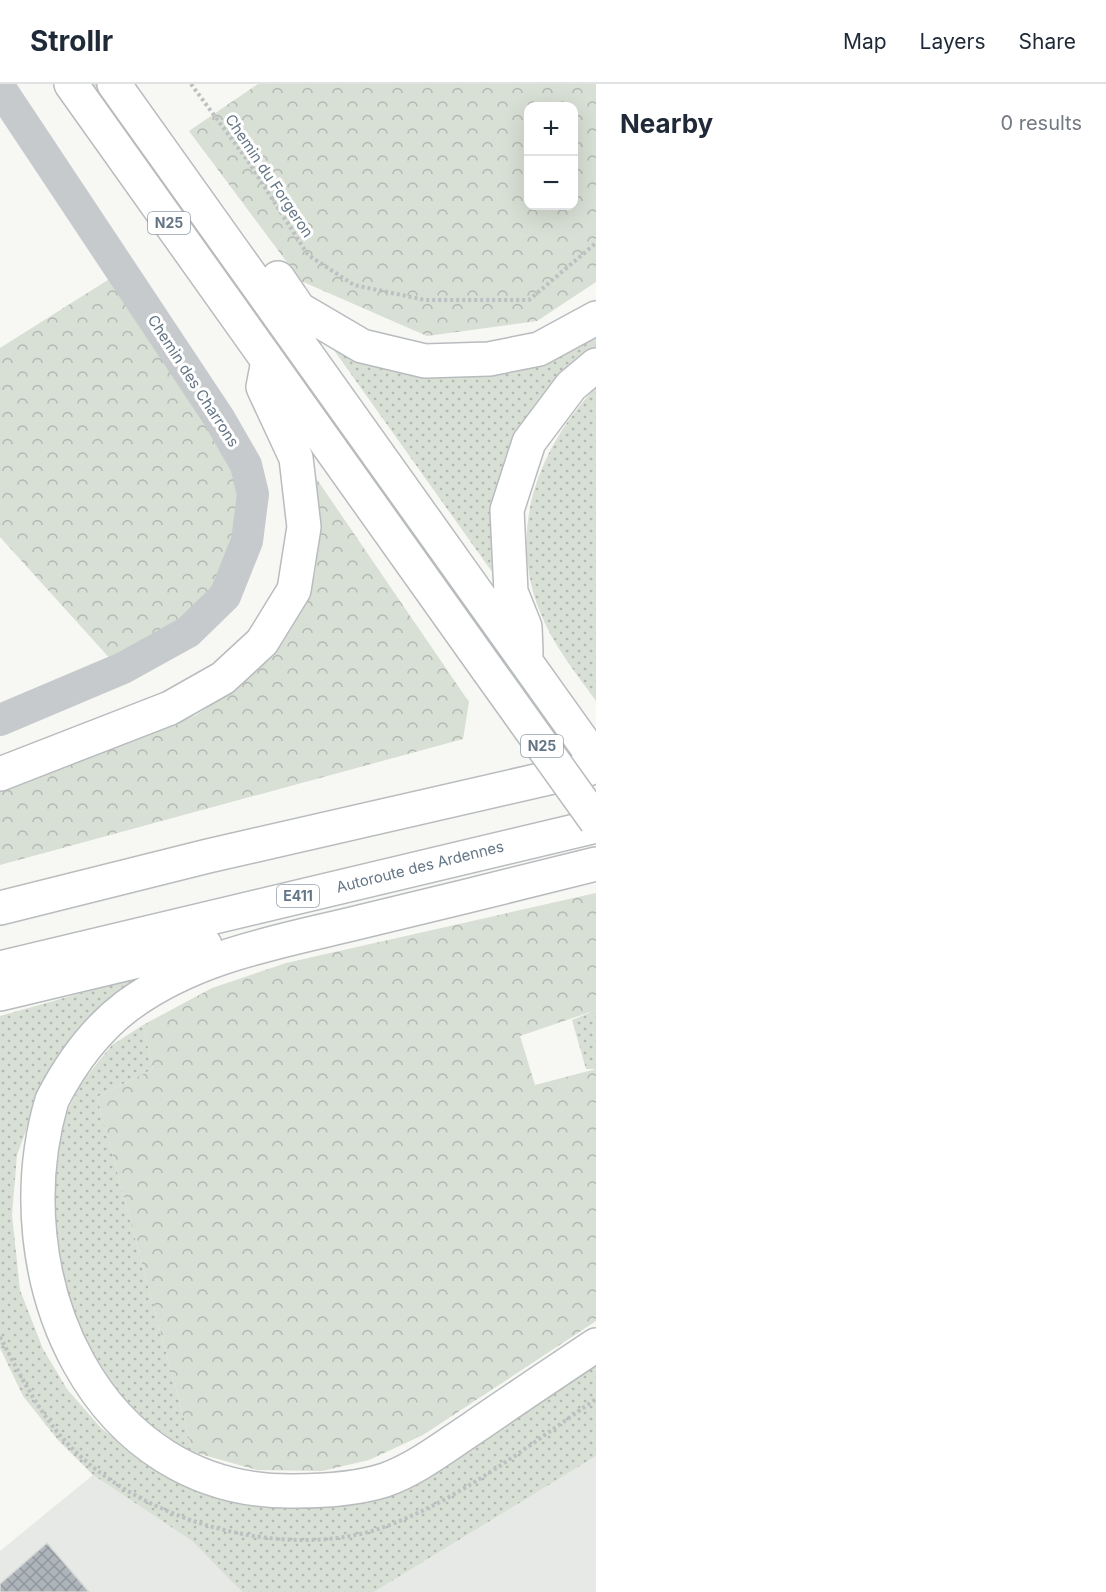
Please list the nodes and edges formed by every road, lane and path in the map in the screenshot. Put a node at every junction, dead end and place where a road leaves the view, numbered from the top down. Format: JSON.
{"nodes":[{"id":1,"x":70,"y":84,"type":"edge"},
{"id":2,"x":114,"y":84,"type":"edge"},
{"id":3,"x":191,"y":84,"type":"edge"},
{"id":4,"x":0,"y":88,"type":"edge"},
{"id":5,"x":596,"y":243,"type":"edge"},
{"id":6,"x":239,"y":259,"type":"junction"},
{"id":7,"x":596,"y":318,"type":"edge"},
{"id":8,"x":268,"y":361,"type":"junction"},
{"id":9,"x":596,"y":364,"type":"edge"},
{"id":10,"x":527,"y":661,"type":"junction"},
{"id":11,"x":0,"y":720,"type":"edge"},
{"id":12,"x":596,"y":760,"type":"edge"},
{"id":13,"x":596,"y":767,"type":"edge"},
{"id":14,"x":0,"y":774,"type":"edge"},
{"id":15,"x":596,"y":821,"type":"edge"},
{"id":16,"x":596,"y":826,"type":"edge"},
{"id":17,"x":596,"y":852,"type":"edge"},
{"id":18,"x":596,"y":864,"type":"edge"},
{"id":19,"x":0,"y":908,"type":"edge"},
{"id":20,"x":0,"y":968,"type":"edge"},
{"id":21,"x":0,"y":994,"type":"edge"},
{"id":22,"x":596,"y":1345,"type":"edge"}],
"edges":[{"from":1,"to":8,"type":"highway","number":"N25"},
{"from":2,"to":6,"type":"highway","number":"N25"},
{"from":3,"to":5,"type":"path","name":"Chemin du Forgeron"},
{"from":4,"to":11,"type":"street","name":"Chemin des Charrons"},
{"from":6,"to":7,"type":"highway"},
{"from":6,"to":10,"type":"highway","number":"N25"},
{"from":8,"to":14,"type":"highway"},
{"from":8,"to":15,"type":"highway","number":"N25","bridge":true},
{"from":9,"to":10,"type":"highway"},
{"from":10,"to":12,"type":"highway","number":"N25"},
{"from":13,"to":19,"type":"highway"},
{"from":16,"to":20,"type":"highway","name":"Autoroute des Ardennes","number":"E411"},
{"from":17,"to":21,"type":"highway"},
{"from":18,"to":22,"type":"highway"}]}
